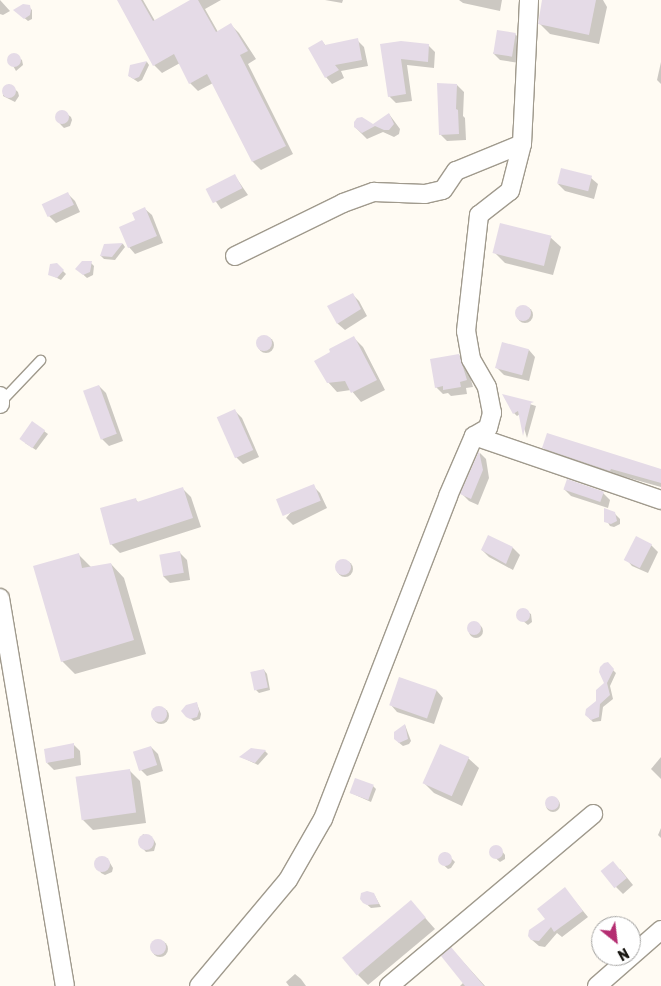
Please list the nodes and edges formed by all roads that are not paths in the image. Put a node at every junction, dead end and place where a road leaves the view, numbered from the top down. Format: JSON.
{"nodes":[{"id":1,"x":529,"y":0,"type":"edge"},
{"id":2,"x":522,"y":144,"type":"junction"},
{"id":3,"x":235,"y":256,"type":"dead end"},
{"id":4,"x":40,"y":360,"type":"dead end"},
{"id":5,"x":0,"y":400,"type":"edge"},
{"id":6,"x":474,"y":436,"type":"junction"},
{"id":7,"x":661,"y":500,"type":"edge"},
{"id":8,"x":0,"y":598,"type":"edge"},
{"id":9,"x":6,"y":649,"type":"edge"},
{"id":10,"x":593,"y":814,"type":"dead end"},
{"id":11,"x":661,"y":930,"type":"edge"},
{"id":12,"x":65,"y":986,"type":"edge"},
{"id":13,"x":199,"y":986,"type":"edge"},
{"id":14,"x":389,"y":986,"type":"edge"},
{"id":15,"x":597,"y":986,"type":"edge"}],
"edges":[{"from":1,"to":2,"type":"street"},
{"from":2,"to":3,"type":"street"},
{"from":2,"to":6,"type":"street"},
{"from":4,"to":5,"type":"lane"},
{"from":6,"to":7,"type":"street"},
{"from":6,"to":13,"type":"street"},
{"from":8,"to":9,"type":"street"},
{"from":9,"to":12,"type":"street"},
{"from":10,"to":14,"type":"street"},
{"from":11,"to":15,"type":"street"}]}
